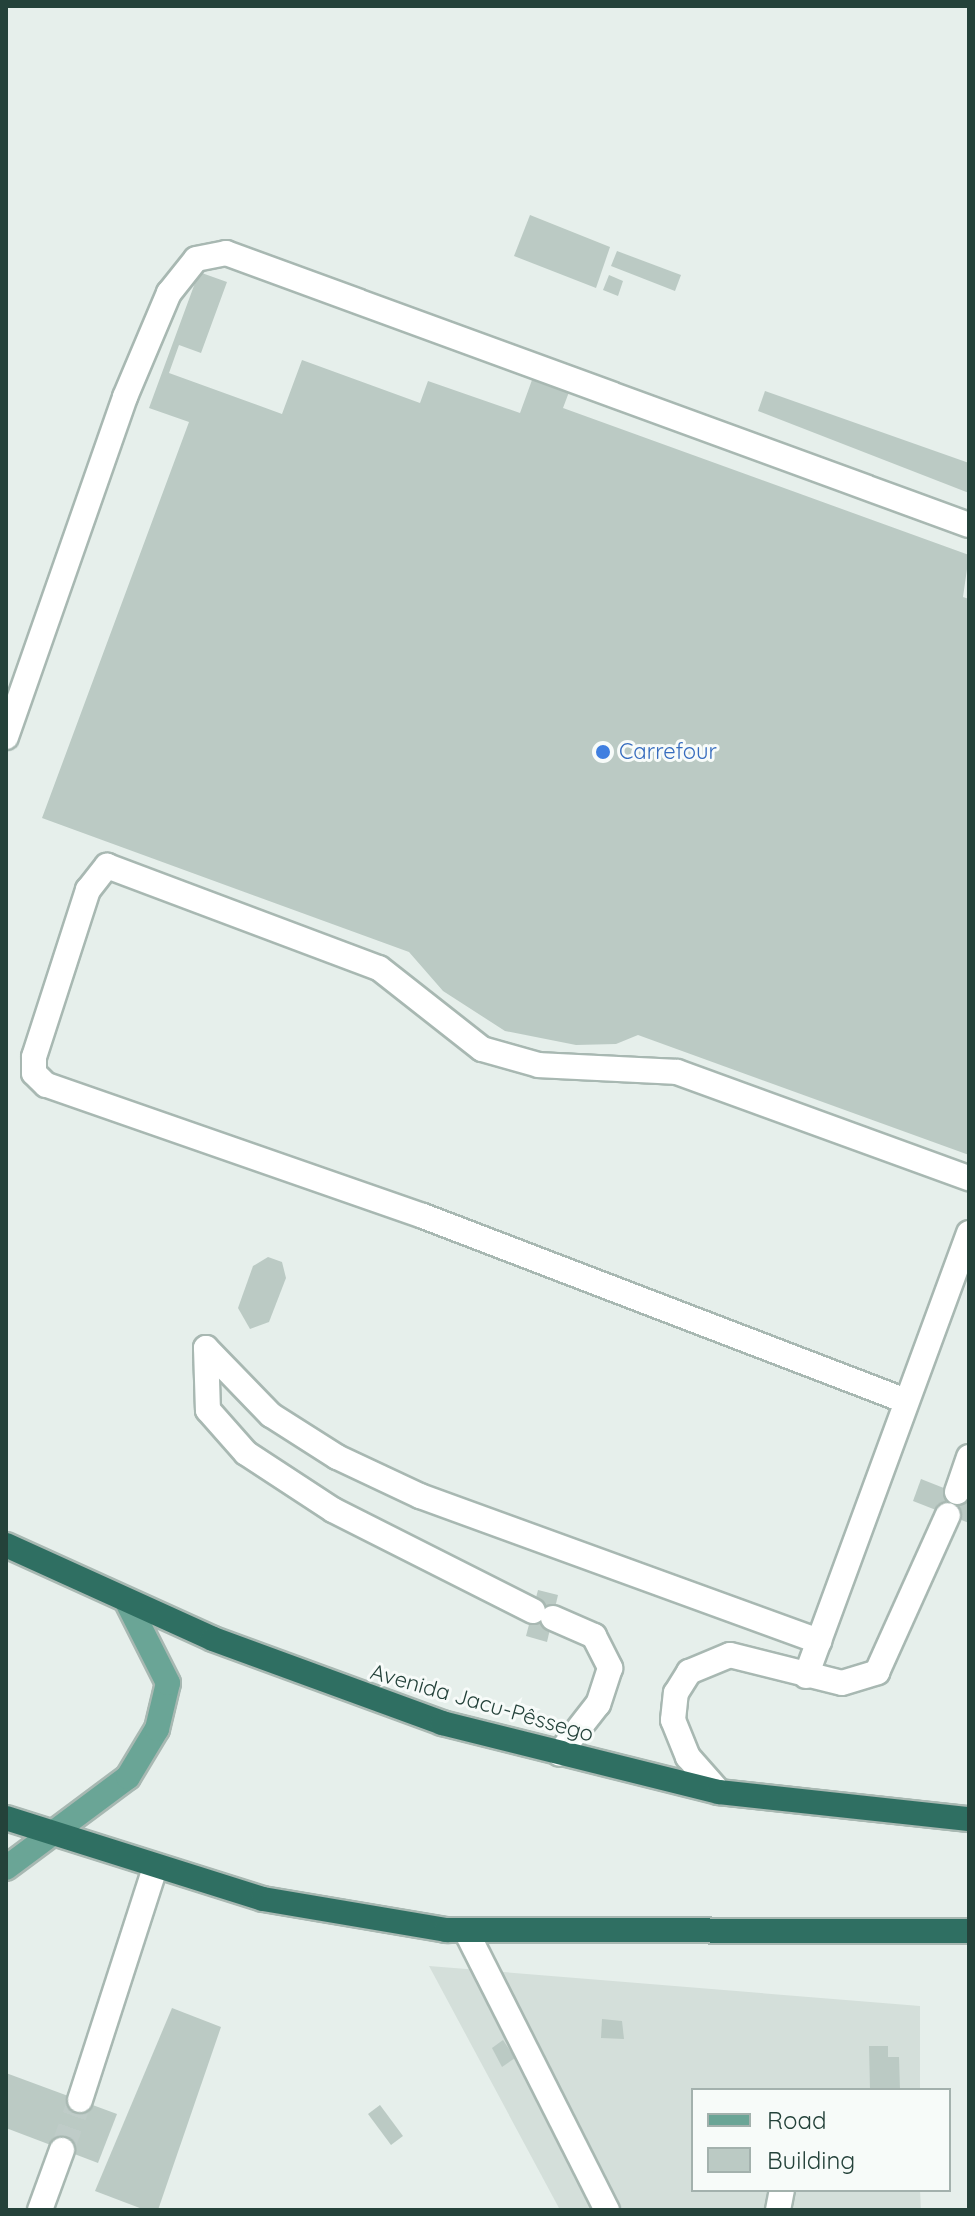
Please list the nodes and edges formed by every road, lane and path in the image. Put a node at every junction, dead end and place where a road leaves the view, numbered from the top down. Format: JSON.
{"nodes":[{"id":1,"x":969,"y":525,"type":"edge"},
{"id":2,"x":6,"y":737,"type":"edge"},
{"id":3,"x":969,"y":1178,"type":"edge"},
{"id":4,"x":969,"y":1233,"type":"edge"},
{"id":5,"x":906,"y":1401,"type":"junction"},
{"id":6,"x":969,"y":1457,"type":"edge"},
{"id":7,"x":957,"y":1492,"type":"dead end"},
{"id":8,"x":948,"y":1515,"type":"dead end"},
{"id":9,"x":6,"y":1545,"type":"edge"},
{"id":10,"x":127,"y":1602,"type":"junction"},
{"id":11,"x":819,"y":1641,"type":"junction"},
{"id":12,"x":806,"y":1676,"type":"junction"},
{"id":13,"x":559,"y":1754,"type":"junction"},
{"id":14,"x":719,"y":1792,"type":"junction"},
{"id":15,"x":6,"y":1818,"type":"edge"},
{"id":16,"x":969,"y":1819,"type":"edge"},
{"id":17,"x":46,"y":1834,"type":"junction"},
{"id":18,"x":6,"y":1868,"type":"edge"},
{"id":19,"x":155,"y":1868,"type":"junction"},
{"id":20,"x":466,"y":1931,"type":"junction"},
{"id":21,"x":969,"y":1931,"type":"edge"},
{"id":22,"x":80,"y":2100,"type":"tunnel mouth"},
{"id":23,"x":62,"y":2150,"type":"tunnel mouth"},
{"id":24,"x":40,"y":2210,"type":"edge"},
{"id":25,"x":607,"y":2210,"type":"edge"}],
"edges":[{"from":1,"to":2,"type":"lane"},
{"from":3,"to":5,"type":"lane"},
{"from":4,"to":5,"type":"lane"},
{"from":5,"to":11,"type":"lane"},
{"from":6,"to":7,"type":"lane"},
{"from":8,"to":12,"type":"lane"},
{"from":9,"to":10,"type":"highway","name":"Avenida Jacu-Pêssego"},
{"from":10,"to":13,"type":"highway","name":"Avenida Jacu-Pêssego"},
{"from":10,"to":17,"type":"main road"},
{"from":11,"to":12,"type":"lane"},
{"from":11,"to":13,"type":"lane"},
{"from":12,"to":14,"type":"lane"},
{"from":13,"to":14,"type":"highway","name":"Avenida Jacu-Pêssego"},
{"from":14,"to":16,"type":"highway","name":"Avenida Jacu-Pêssego"},
{"from":15,"to":17,"type":"highway"},
{"from":17,"to":18,"type":"main road"},
{"from":17,"to":19,"type":"highway"},
{"from":19,"to":20,"type":"highway"},
{"from":19,"to":22,"type":"lane"},
{"from":20,"to":21,"type":"highway"},
{"from":20,"to":25,"type":"lane"},
{"from":23,"to":24,"type":"lane"}]}
